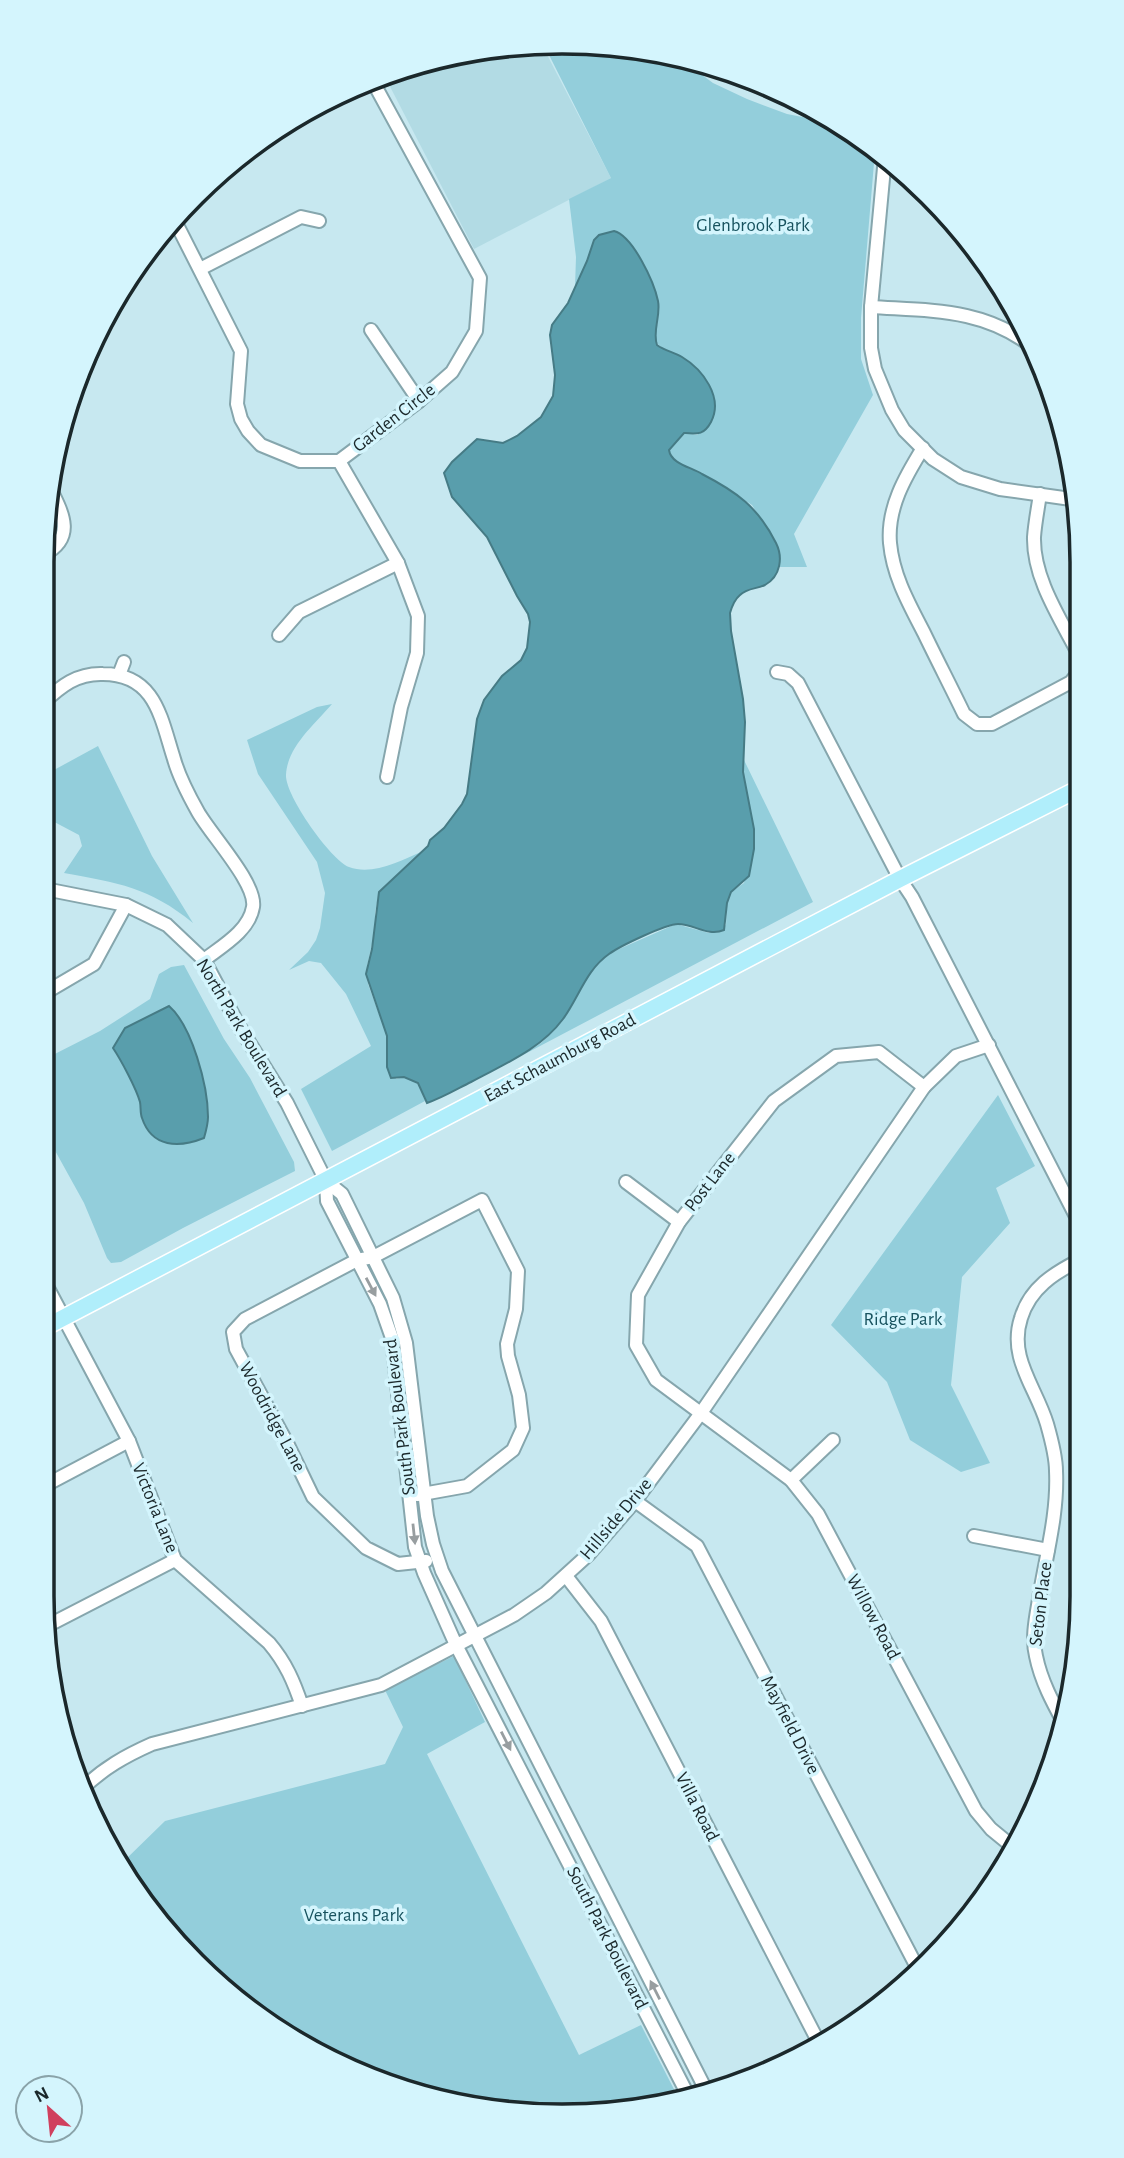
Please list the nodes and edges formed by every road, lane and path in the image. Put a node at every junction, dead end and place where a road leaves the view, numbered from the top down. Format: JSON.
{"nodes":[{"id":1,"x":377,"y":89,"type":"edge"},
{"id":2,"x":883,"y":169,"type":"edge"},
{"id":3,"x":318,"y":221,"type":"dead end"},
{"id":4,"x":179,"y":228,"type":"edge"},
{"id":5,"x":201,"y":270,"type":"junction"},
{"id":6,"x":871,"y":307,"type":"junction"},
{"id":7,"x":371,"y":330,"type":"dead end"},
{"id":8,"x":1017,"y":336,"type":"edge"},
{"id":9,"x":419,"y":401,"type":"junction"},
{"id":10,"x":923,"y":448,"type":"junction"},
{"id":11,"x":339,"y":461,"type":"junction"},
{"id":12,"x":1040,"y":494,"type":"junction"},
{"id":13,"x":1065,"y":498,"type":"edge"},
{"id":14,"x":58,"y":504,"type":"edge"},
{"id":15,"x":54,"y":546,"type":"edge"},
{"id":16,"x":398,"y":563,"type":"junction"},
{"id":17,"x":279,"y":635,"type":"dead end"},
{"id":18,"x":1070,"y":637,"type":"edge"},
{"id":19,"x":124,"y":662,"type":"dead end"},
{"id":20,"x":777,"y":672,"type":"dead end"},
{"id":21,"x":119,"y":676,"type":"junction"},
{"id":22,"x":1070,"y":683,"type":"edge"},
{"id":23,"x":54,"y":693,"type":"edge"},
{"id":24,"x":387,"y":777,"type":"dead end"},
{"id":25,"x":1070,"y":793,"type":"edge"},
{"id":26,"x":900,"y":878,"type":"junction"},
{"id":27,"x":54,"y":891,"type":"edge"},
{"id":28,"x":126,"y":905,"type":"junction"},
{"id":29,"x":204,"y":960,"type":"junction"},
{"id":30,"x":54,"y":988,"type":"edge"},
{"id":31,"x":989,"y":1045,"type":"junction"},
{"id":32,"x":924,"y":1087,"type":"junction"},
{"id":33,"x":326,"y":1181,"type":"junction"},
{"id":34,"x":626,"y":1182,"type":"dead end"},
{"id":35,"x":1070,"y":1204,"type":"edge"},
{"id":36,"x":679,"y":1222,"type":"junction"},
{"id":37,"x":373,"y":1257,"type":"junction"},
{"id":38,"x":357,"y":1260,"type":"junction"},
{"id":39,"x":1070,"y":1264,"type":"edge"},
{"id":40,"x":54,"y":1300,"type":"edge"},
{"id":41,"x":63,"y":1318,"type":"junction"},
{"id":42,"x":54,"y":1323,"type":"edge"},
{"id":43,"x":701,"y":1412,"type":"junction"},
{"id":44,"x":833,"y":1440,"type":"dead end"},
{"id":45,"x":129,"y":1441,"type":"junction"},
{"id":46,"x":791,"y":1480,"type":"junction"},
{"id":47,"x":54,"y":1481,"type":"edge"},
{"id":48,"x":425,"y":1494,"type":"junction"},
{"id":49,"x":410,"y":1496,"type":"junction"},
{"id":50,"x":635,"y":1501,"type":"junction"},
{"id":51,"x":974,"y":1536,"type":"dead end"},
{"id":52,"x":1048,"y":1550,"type":"junction"},
{"id":53,"x":438,"y":1559,"type":"junction"},
{"id":54,"x":175,"y":1560,"type":"junction"},
{"id":55,"x":420,"y":1562,"type":"junction"},
{"id":56,"x":566,"y":1576,"type":"junction"},
{"id":57,"x":55,"y":1622,"type":"edge"},
{"id":58,"x":474,"y":1636,"type":"junction"},
{"id":59,"x":456,"y":1645,"type":"junction"},
{"id":60,"x":302,"y":1706,"type":"junction"},
{"id":61,"x":1056,"y":1709,"type":"edge"},
{"id":62,"x":90,"y":1782,"type":"edge"},
{"id":63,"x":1006,"y":1842,"type":"edge"},
{"id":64,"x":914,"y":1962,"type":"edge"},
{"id":65,"x":816,"y":2036,"type":"edge"},
{"id":66,"x":680,"y":2039,"type":"junction"},
{"id":67,"x":663,"y":2047,"type":"junction"},
{"id":68,"x":703,"y":2083,"type":"edge"},
{"id":69,"x":684,"y":2088,"type":"edge"}],
"edges":[{"from":1,"to":9,"type":"street","name":"Garden Circle"},
{"from":2,"to":6,"type":"street"},
{"from":3,"to":5,"type":"street"},
{"from":4,"to":5,"type":"street","name":"Garden Circle"},
{"from":5,"to":11,"type":"street","name":"Garden Circle"},
{"from":6,"to":8,"type":"street"},
{"from":6,"to":10,"type":"street"},
{"from":7,"to":9,"type":"street"},
{"from":9,"to":11,"type":"street","name":"Garden Circle"},
{"from":10,"to":12,"type":"street"},
{"from":10,"to":22,"type":"street"},
{"from":11,"to":16,"type":"street"},
{"from":12,"to":13,"type":"street"},
{"from":12,"to":18,"type":"street"},
{"from":14,"to":15,"type":"street"},
{"from":16,"to":17,"type":"street"},
{"from":16,"to":24,"type":"street"},
{"from":19,"to":21,"type":"street"},
{"from":20,"to":26,"type":"street"},
{"from":21,"to":23,"type":"street"},
{"from":21,"to":29,"type":"street"},
{"from":25,"to":26,"type":"main road","name":"East Schaumburg Road"},
{"from":26,"to":31,"type":"street"},
{"from":26,"to":33,"type":"main road","name":"East Schaumburg Road"},
{"from":27,"to":28,"type":"street","name":"North Park Boulevard"},
{"from":28,"to":29,"type":"street","name":"North Park Boulevard"},
{"from":28,"to":30,"type":"street"},
{"from":29,"to":33,"type":"street","name":"North Park Boulevard"},
{"from":31,"to":32,"type":"street","name":"Hillside Drive"},
{"from":31,"to":35,"type":"street"},
{"from":32,"to":36,"type":"street","name":"Post Lane"},
{"from":32,"to":43,"type":"street","name":"Hillside Drive"},
{"from":33,"to":37,"type":"street","name":"South Park Boulevard"},
{"from":33,"to":38,"type":"street","name":"South Park Boulevard"},
{"from":33,"to":41,"type":"main road","name":"East Schaumburg Road"},
{"from":34,"to":36,"type":"street"},
{"from":36,"to":43,"type":"street","name":"Post Lane"},
{"from":37,"to":38,"type":"street"},
{"from":37,"to":48,"type":"street","name":"South Park Boulevard"},
{"from":37,"to":48,"type":"street"},
{"from":38,"to":49,"type":"street","name":"South Park Boulevard","one_way":true},
{"from":38,"to":55,"type":"street","name":"Woodridge Lane"},
{"from":39,"to":52,"type":"street","name":"Seton Place"},
{"from":40,"to":41,"type":"street","name":"Victoria Lane"},
{"from":41,"to":42,"type":"main road","name":"East Schaumburg Road"},
{"from":41,"to":45,"type":"street","name":"Victoria Lane"},
{"from":43,"to":46,"type":"street","name":"Willow Road"},
{"from":43,"to":50,"type":"street","name":"Hillside Drive"},
{"from":44,"to":46,"type":"street"},
{"from":45,"to":47,"type":"street"},
{"from":45,"to":54,"type":"street","name":"Victoria Lane"},
{"from":46,"to":63,"type":"street","name":"Willow Road"},
{"from":48,"to":49,"type":"street"},
{"from":48,"to":53,"type":"street","name":"South Park Boulevard"},
{"from":49,"to":55,"type":"street","name":"South Park Boulevard","one_way":true},
{"from":50,"to":56,"type":"street","name":"Hillside Drive"},
{"from":50,"to":64,"type":"street","name":"Mayfield Drive"},
{"from":51,"to":52,"type":"street"},
{"from":52,"to":61,"type":"street","name":"Seton Place"},
{"from":53,"to":55,"type":"street","name":"Woodridge Lane"},
{"from":53,"to":58,"type":"street","name":"South Park Boulevard"},
{"from":54,"to":57,"type":"street"},
{"from":54,"to":60,"type":"street","name":"Victoria Lane"},
{"from":55,"to":59,"type":"street","name":"South Park Boulevard"},
{"from":56,"to":58,"type":"street","name":"Hillside Drive"},
{"from":56,"to":65,"type":"street","name":"Villa Road"},
{"from":58,"to":59,"type":"street","name":"Hillside Drive"},
{"from":66,"to":58,"type":"street","name":"South Park Boulevard","one_way":true},
{"from":59,"to":60,"type":"street","name":"Hillside Drive"},
{"from":59,"to":67,"type":"street","name":"South Park Boulevard","one_way":true},
{"from":60,"to":62,"type":"street","name":"Hillside Drive"},
{"from":66,"to":67,"type":"street"},
{"from":66,"to":68,"type":"street","name":"South Park Boulevard"},
{"from":67,"to":69,"type":"street","name":"South Park Boulevard"}]}
